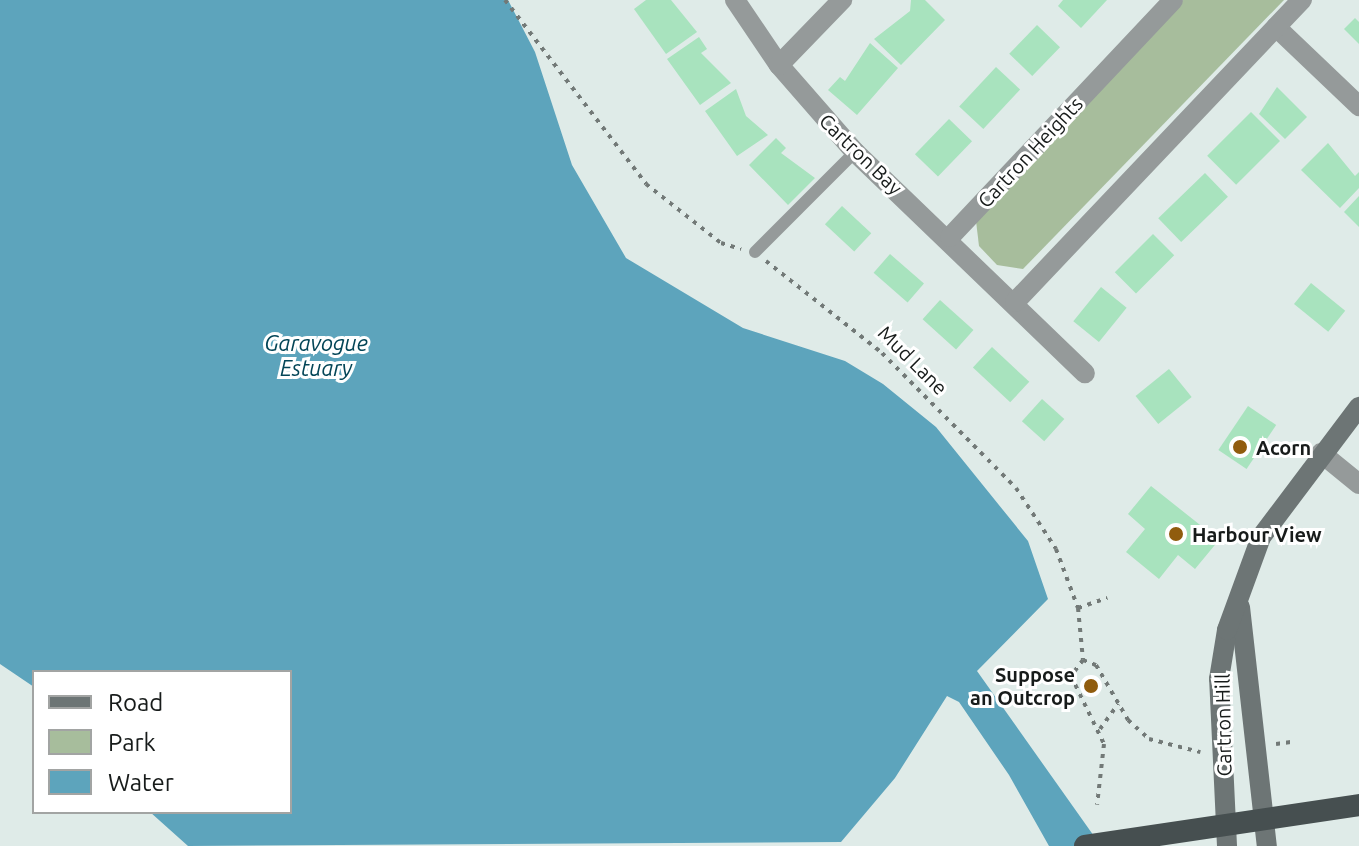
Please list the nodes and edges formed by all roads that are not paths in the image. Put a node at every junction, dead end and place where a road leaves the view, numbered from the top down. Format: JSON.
{"nodes":[{"id":1,"x":735,"y":0,"type":"edge"},
{"id":2,"x":842,"y":0,"type":"edge"},
{"id":3,"x":1173,"y":0,"type":"edge"},
{"id":4,"x":1302,"y":0,"type":"edge"},
{"id":5,"x":1276,"y":27,"type":"junction"},
{"id":6,"x":779,"y":65,"type":"junction"},
{"id":7,"x":1359,"y":106,"type":"edge"},
{"id":8,"x":855,"y":152,"type":"junction"},
{"id":9,"x":950,"y":237,"type":"junction"},
{"id":10,"x":755,"y":252,"type":"road end"},
{"id":11,"x":1015,"y":302,"type":"junction"},
{"id":12,"x":1085,"y":373,"type":"dead end"},
{"id":13,"x":1359,"y":407,"type":"edge"},
{"id":14,"x":1321,"y":453,"type":"junction"},
{"id":15,"x":1359,"y":484,"type":"edge"},
{"id":16,"x":1240,"y":607,"type":"junction"},
{"id":17,"x":1359,"y":805,"type":"edge"},
{"id":18,"x":1265,"y":820,"type":"junction"},
{"id":19,"x":1226,"y":836,"type":"edge"},
{"id":20,"x":1085,"y":846,"type":"edge"},
{"id":21,"x":1267,"y":846,"type":"edge"}],
"edges":[{"from":1,"to":6,"type":"street","name":"Cartron Bay"},
{"from":2,"to":6,"type":"street"},
{"from":3,"to":9,"type":"street","name":"Cartron Heights"},
{"from":4,"to":5,"type":"street"},
{"from":5,"to":7,"type":"street"},
{"from":5,"to":11,"type":"street"},
{"from":6,"to":8,"type":"street","name":"Cartron Bay"},
{"from":8,"to":9,"type":"street","name":"Cartron Bay"},
{"from":8,"to":10,"type":"lane"},
{"from":9,"to":11,"type":"street"},
{"from":11,"to":12,"type":"street"},
{"from":13,"to":14,"type":"main road","name":"Cartron Hill"},
{"from":14,"to":15,"type":"street"},
{"from":14,"to":16,"type":"main road","name":"Cartron Hill"},
{"from":16,"to":18,"type":"main road","name":"Cartron Hill"},
{"from":16,"to":19,"type":"main road","name":"Cartron Hill"},
{"from":17,"to":18,"type":"highway"},
{"from":18,"to":19,"type":"highway"},
{"from":18,"to":21,"type":"main road","name":"Cartron Hill"},
{"from":19,"to":20,"type":"highway"}]}
